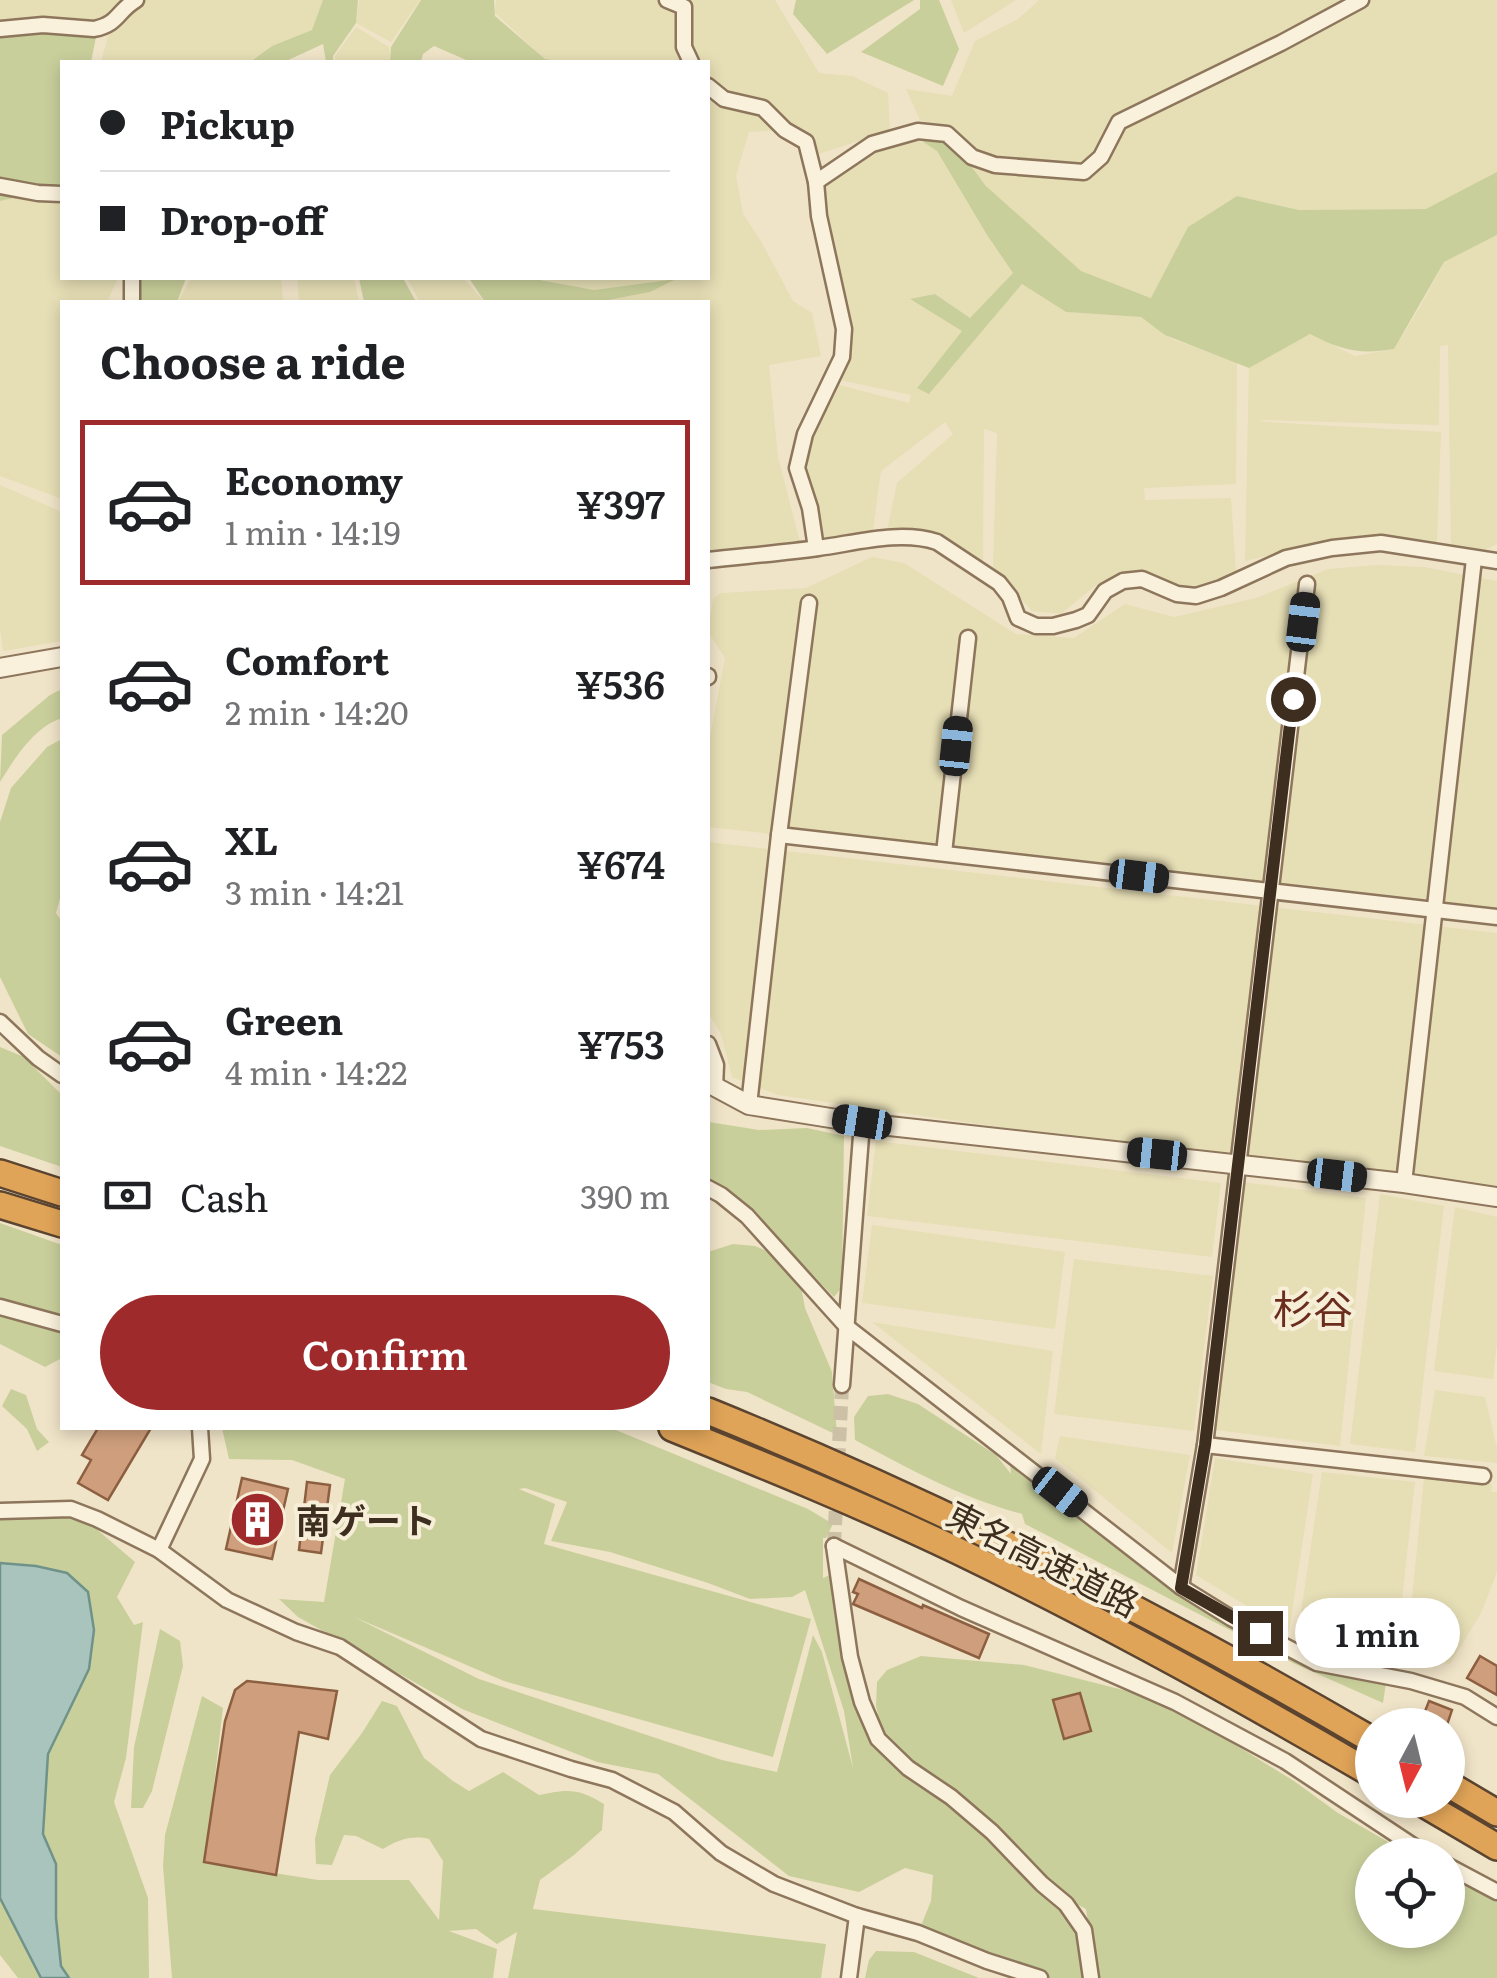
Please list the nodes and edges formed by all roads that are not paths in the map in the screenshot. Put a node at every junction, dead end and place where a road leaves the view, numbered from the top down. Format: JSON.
{"nodes":[{"id":1,"x":136,"y":0,"type":"edge"},
{"id":2,"x":667,"y":0,"type":"edge"},
{"id":3,"x":1362,"y":0,"type":"edge"},
{"id":4,"x":0,"y":29,"type":"edge"},
{"id":5,"x":690,"y":60,"type":"edge"},
{"id":6,"x":710,"y":88,"type":"edge"},
{"id":7,"x":816,"y":182,"type":"junction"},
{"id":8,"x":0,"y":186,"type":"edge"},
{"id":9,"x":60,"y":194,"type":"edge"},
{"id":10,"x":816,"y":548,"type":"junction"},
{"id":11,"x":1474,"y":559,"type":"junction"},
{"id":12,"x":710,"y":560,"type":"edge"},
{"id":13,"x":1497,"y":561,"type":"edge"},
{"id":14,"x":1307,"y":584,"type":"dead end"},
{"id":15,"x":809,"y":604,"type":"dead end"},
{"id":16,"x":968,"y":638,"type":"dead end"},
{"id":17,"x":60,"y":657,"type":"edge"},
{"id":18,"x":0,"y":668,"type":"edge"},
{"id":19,"x":779,"y":834,"type":"junction"},
{"id":20,"x":944,"y":853,"type":"junction"},
{"id":21,"x":1270,"y":892,"type":"junction"},
{"id":22,"x":1434,"y":910,"type":"junction"},
{"id":23,"x":1497,"y":916,"type":"edge"},
{"id":24,"x":0,"y":1022,"type":"edge"},
{"id":25,"x":710,"y":1049,"type":"edge"},
{"id":26,"x":60,"y":1074,"type":"edge"},
{"id":27,"x":711,"y":1085,"type":"edge"},
{"id":28,"x":749,"y":1105,"type":"junction"},
{"id":29,"x":862,"y":1122,"type":"junction"},
{"id":30,"x":1237,"y":1163,"type":"junction"},
{"id":31,"x":0,"y":1174,"type":"edge"},
{"id":32,"x":1404,"y":1182,"type":"junction"},
{"id":33,"x":710,"y":1189,"type":"edge"},
{"id":34,"x":60,"y":1191,"type":"edge"},
{"id":35,"x":1497,"y":1197,"type":"edge"},
{"id":36,"x":0,"y":1204,"type":"edge"},
{"id":37,"x":60,"y":1223,"type":"edge"},
{"id":38,"x":0,"y":1308,"type":"edge"},
{"id":39,"x":60,"y":1323,"type":"edge"},
{"id":40,"x":848,"y":1328,"type":"junction"},
{"id":41,"x":842,"y":1385,"type":"tunnel mouth"},
{"id":42,"x":710,"y":1412,"type":"edge"},
{"id":43,"x":200,"y":1430,"type":"edge"},
{"id":44,"x":677,"y":1430,"type":"edge"},
{"id":45,"x":1205,"y":1445,"type":"junction"},
{"id":46,"x":1483,"y":1476,"type":"dead end"},
{"id":47,"x":0,"y":1511,"type":"edge"},
{"id":48,"x":160,"y":1550,"type":"junction"},
{"id":49,"x":1181,"y":1588,"type":"junction"},
{"id":50,"x":1497,"y":1717,"type":"edge"},
{"id":51,"x":1355,"y":1731,"type":"edge"},
{"id":52,"x":1355,"y":1765,"type":"edge"},
{"id":53,"x":1465,"y":1794,"type":"edge"},
{"id":54,"x":1497,"y":1813,"type":"edge"},
{"id":55,"x":1448,"y":1818,"type":"edge"},
{"id":56,"x":1401,"y":1838,"type":"edge"},
{"id":57,"x":1497,"y":1847,"type":"edge"},
{"id":58,"x":1465,"y":1875,"type":"edge"},
{"id":59,"x":1497,"y":1892,"type":"edge"},
{"id":60,"x":858,"y":1916,"type":"junction"},
{"id":61,"x":849,"y":1978,"type":"edge"},
{"id":62,"x":1040,"y":1978,"type":"edge"},
{"id":63,"x":1091,"y":1978,"type":"edge"}],
"edges":[{"from":1,"to":4,"type":"street"},
{"from":2,"to":5,"type":"street"},
{"from":3,"to":7,"type":"street"},
{"from":6,"to":7,"type":"street"},
{"from":7,"to":10,"type":"street"},
{"from":8,"to":9,"type":"street"},
{"from":10,"to":11,"type":"street"},
{"from":10,"to":12,"type":"street"},
{"from":11,"to":13,"type":"street"},
{"from":11,"to":22,"type":"street"},
{"from":14,"to":21,"type":"street"},
{"from":15,"to":19,"type":"street"},
{"from":16,"to":20,"type":"street"},
{"from":17,"to":18,"type":"street"},
{"from":19,"to":20,"type":"street"},
{"from":19,"to":28,"type":"street"},
{"from":20,"to":21,"type":"street"},
{"from":21,"to":22,"type":"street"},
{"from":21,"to":30,"type":"street"},
{"from":22,"to":23,"type":"street"},
{"from":22,"to":32,"type":"street"},
{"from":24,"to":26,"type":"street"},
{"from":25,"to":27,"type":"street"},
{"from":27,"to":28,"type":"street"},
{"from":28,"to":29,"type":"street"},
{"from":29,"to":30,"type":"street"},
{"from":29,"to":40,"type":"street"},
{"from":30,"to":32,"type":"street"},
{"from":30,"to":45,"type":"street"},
{"from":31,"to":34,"type":"highway"},
{"from":32,"to":35,"type":"street"},
{"from":33,"to":40,"type":"street"},
{"from":36,"to":37,"type":"highway"},
{"from":38,"to":39,"type":"street"},
{"from":40,"to":41,"type":"street"},
{"from":40,"to":49,"type":"street"},
{"from":42,"to":51,"type":"highway","name":"東名高速道路"},
{"from":43,"to":48,"type":"street"},
{"from":44,"to":52,"type":"highway","name":"東名高速道路"},
{"from":45,"to":46,"type":"street"},
{"from":45,"to":49,"type":"street"},
{"from":47,"to":48,"type":"street"},
{"from":48,"to":60,"type":"street"},
{"from":49,"to":50,"type":"street"},
{"from":53,"to":54,"type":"highway"},
{"from":55,"to":57,"type":"highway"},
{"from":56,"to":63,"type":"street"},
{"from":58,"to":59,"type":"street"},
{"from":60,"to":61,"type":"street"},
{"from":60,"to":62,"type":"street"}]}
